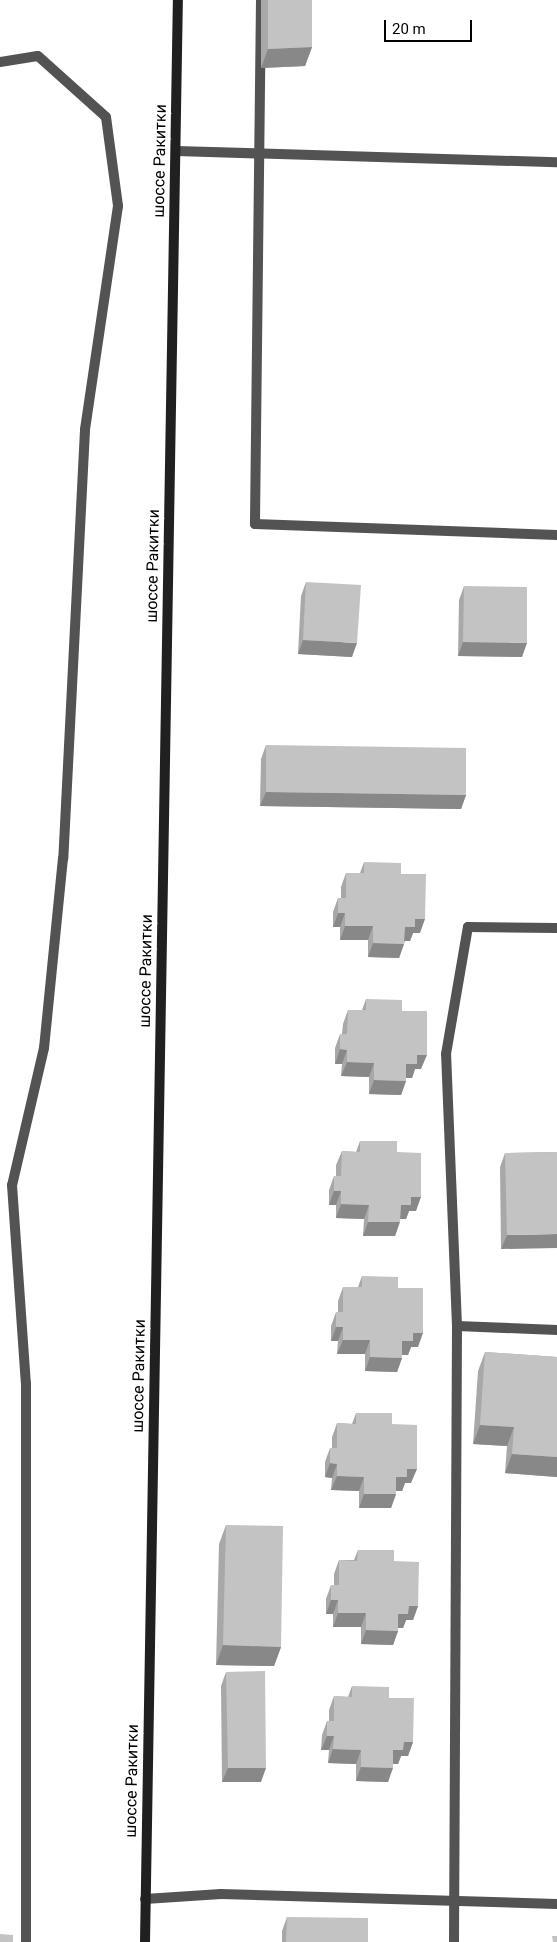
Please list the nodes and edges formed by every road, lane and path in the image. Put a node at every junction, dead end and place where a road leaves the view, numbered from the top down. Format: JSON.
{"nodes":[{"id":1,"x":178,"y":0,"type":"edge"},
{"id":2,"x":261,"y":0,"type":"edge"},
{"id":3,"x":0,"y":62,"type":"edge"},
{"id":4,"x":176,"y":151,"type":"junction"},
{"id":5,"x":259,"y":154,"type":"junction"},
{"id":6,"x":557,"y":162,"type":"edge"},
{"id":7,"x":557,"y":535,"type":"edge"},
{"id":8,"x":557,"y":928,"type":"edge"},
{"id":9,"x":457,"y":1326,"type":"junction"},
{"id":10,"x":557,"y":1330,"type":"edge"},
{"id":11,"x":145,"y":1899,"type":"junction"},
{"id":12,"x":455,"y":1902,"type":"junction"},
{"id":13,"x":557,"y":1904,"type":"edge"},
{"id":14,"x":26,"y":1942,"type":"edge"},
{"id":15,"x":146,"y":1942,"type":"edge"},
{"id":16,"x":454,"y":1942,"type":"edge"}],
"edges":[{"from":1,"to":4,"type":"main road","name":"шоссе Ракитки"},
{"from":2,"to":5,"type":"street"},
{"from":3,"to":14,"type":"street"},
{"from":4,"to":5,"type":"street"},
{"from":4,"to":11,"type":"main road","name":"шоссе Ракитки"},
{"from":5,"to":6,"type":"street"},
{"from":5,"to":7,"type":"street"},
{"from":8,"to":9,"type":"street"},
{"from":9,"to":10,"type":"street"},
{"from":9,"to":12,"type":"street"},
{"from":11,"to":12,"type":"street"},
{"from":11,"to":15,"type":"main road","name":"шоссе Ракитки"},
{"from":12,"to":13,"type":"street"},
{"from":12,"to":16,"type":"street"}]}
